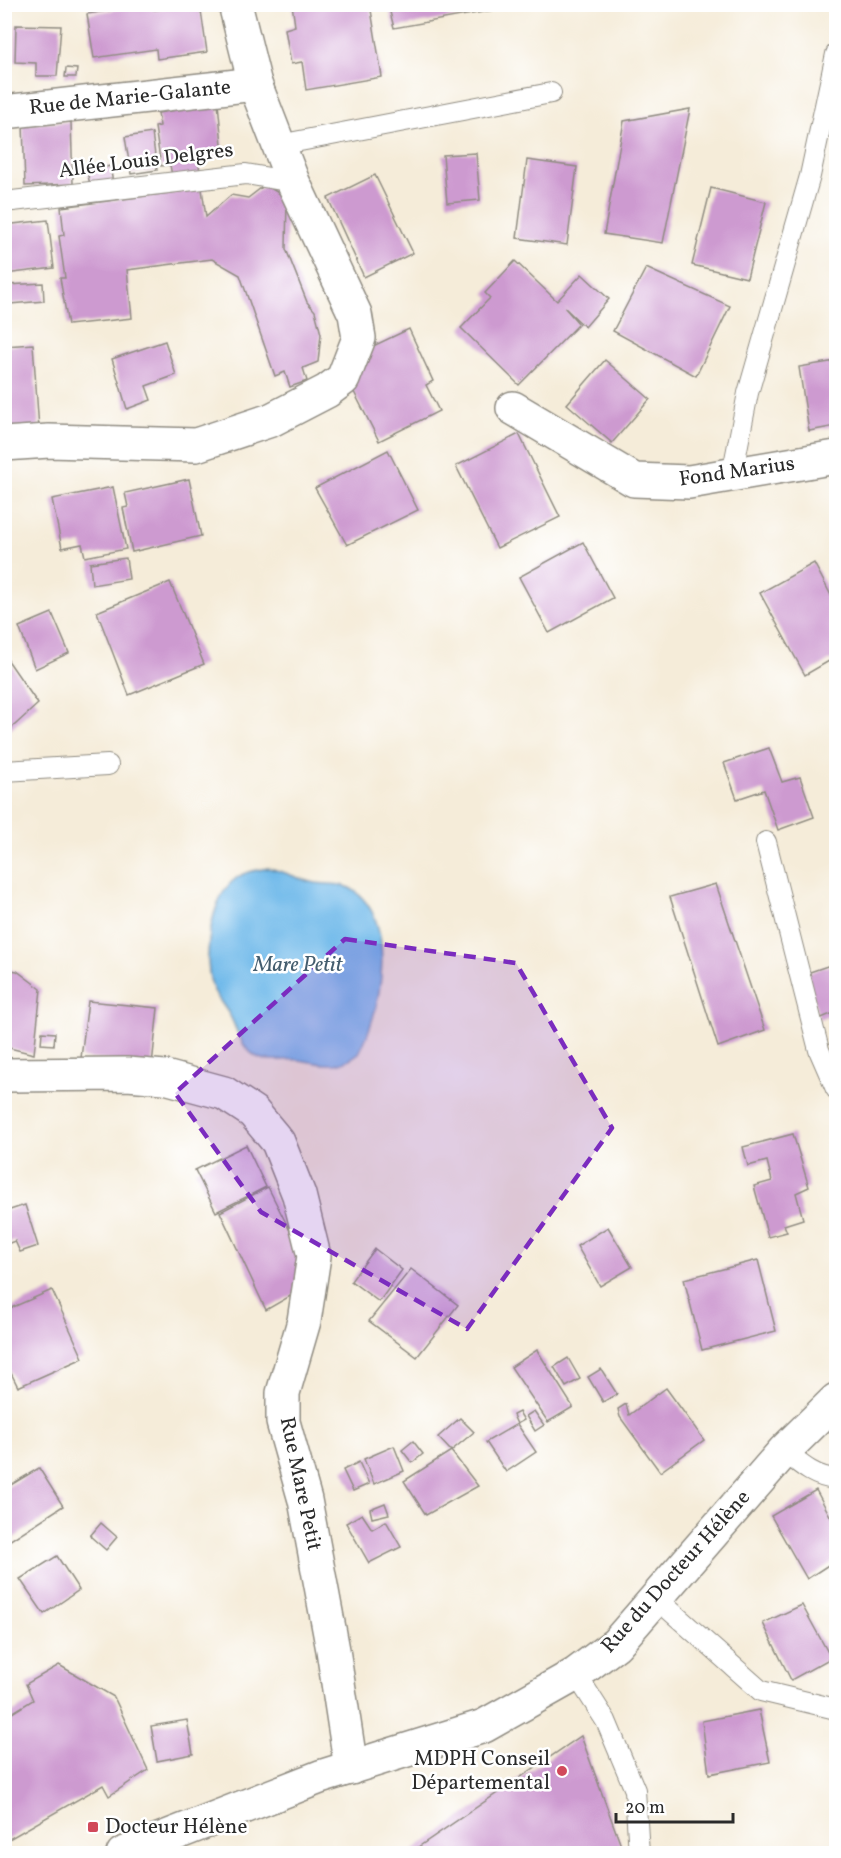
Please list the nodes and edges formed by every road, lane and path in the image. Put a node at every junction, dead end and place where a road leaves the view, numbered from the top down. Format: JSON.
{"nodes":[{"id":1,"x":235,"y":4,"type":"edge"},
{"id":2,"x":837,"y":54,"type":"edge"},
{"id":3,"x":255,"y":84,"type":"junction"},
{"id":4,"x":551,"y":93,"type":"dead end"},
{"id":5,"x":4,"y":112,"type":"edge"},
{"id":6,"x":279,"y":145,"type":"junction"},
{"id":7,"x":293,"y":182,"type":"junction"},
{"id":8,"x":4,"y":202,"type":"edge"},
{"id":9,"x":513,"y":408,"type":"dead end"},
{"id":10,"x":4,"y":444,"type":"edge"},
{"id":11,"x":837,"y":457,"type":"edge"},
{"id":12,"x":732,"y":475,"type":"junction"},
{"id":13,"x":108,"y":765,"type":"dead end"},
{"id":14,"x":4,"y":771,"type":"edge"},
{"id":15,"x":766,"y":842,"type":"dead end"},
{"id":16,"x":4,"y":1076,"type":"edge"},
{"id":17,"x":837,"y":1089,"type":"edge"},
{"id":18,"x":837,"y":1400,"type":"edge"},
{"id":19,"x":784,"y":1451,"type":"junction"},
{"id":20,"x":837,"y":1479,"type":"edge"},
{"id":21,"x":656,"y":1598,"type":"junction"},
{"id":22,"x":576,"y":1674,"type":"junction"},
{"id":23,"x":837,"y":1709,"type":"edge"},
{"id":24,"x":351,"y":1768,"type":"junction"},
{"id":25,"x":123,"y":1854,"type":"edge"},
{"id":26,"x":639,"y":1854,"type":"edge"}],
"edges":[{"from":1,"to":3,"type":"street"},
{"from":2,"to":12,"type":"lane"},
{"from":3,"to":5,"type":"street","name":"Rue de Marie-Galante"},
{"from":3,"to":6,"type":"street"},
{"from":4,"to":6,"type":"lane"},
{"from":6,"to":7,"type":"street"},
{"from":7,"to":8,"type":"lane","name":"Allée Louis Delgres"},
{"from":7,"to":10,"type":"street"},
{"from":9,"to":12,"type":"street","name":"Fond Marius"},
{"from":11,"to":12,"type":"street","name":"Fond Marius"},
{"from":13,"to":14,"type":"lane"},
{"from":15,"to":17,"type":"lane"},
{"from":16,"to":24,"type":"street","name":"Rue Mare Petit"},
{"from":18,"to":19,"type":"street","name":"Rue du Docteur Hélène"},
{"from":19,"to":20,"type":"lane"},
{"from":19,"to":21,"type":"street","name":"Rue du Docteur Hélène"},
{"from":21,"to":22,"type":"street","name":"Rue du Docteur Hélène"},
{"from":21,"to":23,"type":"lane"},
{"from":22,"to":24,"type":"street","name":"Rue du Docteur Hélène"},
{"from":22,"to":26,"type":"lane"},
{"from":24,"to":25,"type":"street","name":"Rue du Docteur Hélène"}]}
